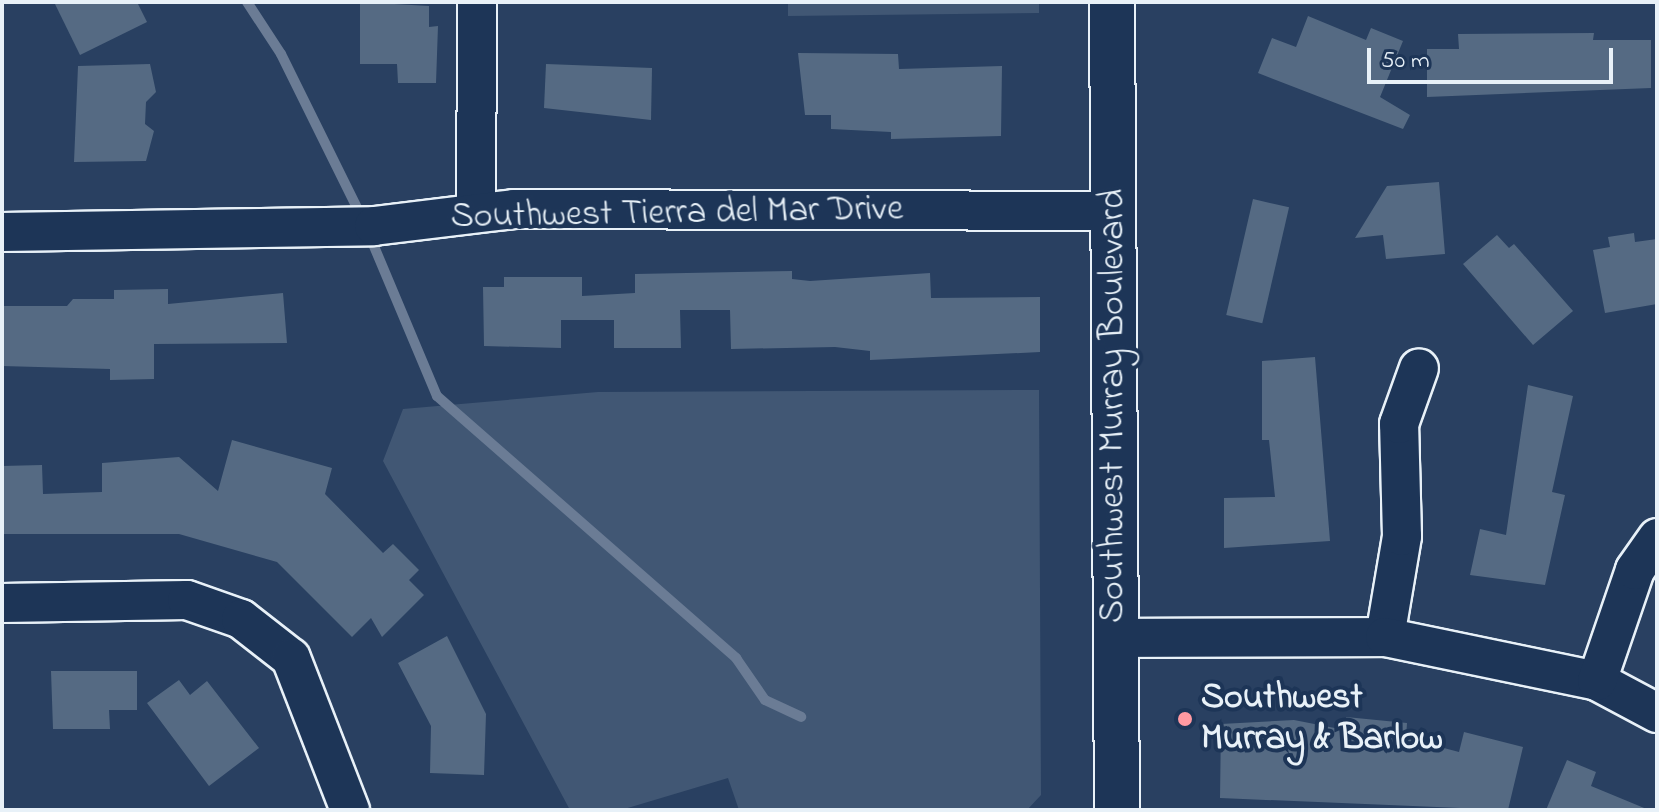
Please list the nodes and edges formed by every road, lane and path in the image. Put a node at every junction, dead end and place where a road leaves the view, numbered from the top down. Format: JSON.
{"nodes":[{"id":1,"x":477,"y":2,"type":"edge"},
{"id":2,"x":1112,"y":2,"type":"edge"},
{"id":3,"x":1112,"y":211,"type":"junction"},
{"id":4,"x":476,"y":212,"type":"junction"},
{"id":5,"x":2,"y":232,"type":"edge"},
{"id":6,"x":1419,"y":368,"type":"dead end"},
{"id":7,"x":1657,"y":538,"type":"edge"},
{"id":8,"x":2,"y":603,"type":"edge"},
{"id":9,"x":1385,"y":637,"type":"junction"},
{"id":10,"x":1116,"y":638,"type":"junction"},
{"id":11,"x":1597,"y":681,"type":"junction"},
{"id":12,"x":1657,"y":713,"type":"edge"},
{"id":13,"x":350,"y":810,"type":"edge"},
{"id":14,"x":1117,"y":810,"type":"edge"}],
"edges":[{"from":1,"to":4,"type":"street"},
{"from":2,"to":3,"type":"main road","name":"Southwest Murray Boulevard"},
{"from":3,"to":4,"type":"street","name":"Southwest Tierra del Mar Drive"},
{"from":3,"to":10,"type":"main road","name":"Southwest Murray Boulevard"},
{"from":4,"to":5,"type":"street","name":"Southwest Tierra del Mar Drive"},
{"from":6,"to":9,"type":"street"},
{"from":7,"to":11,"type":"street"},
{"from":8,"to":13,"type":"street"},
{"from":9,"to":10,"type":"street"},
{"from":9,"to":11,"type":"street"},
{"from":10,"to":14,"type":"main road","name":"Southwest Murray Boulevard"},
{"from":11,"to":12,"type":"street"}]}
